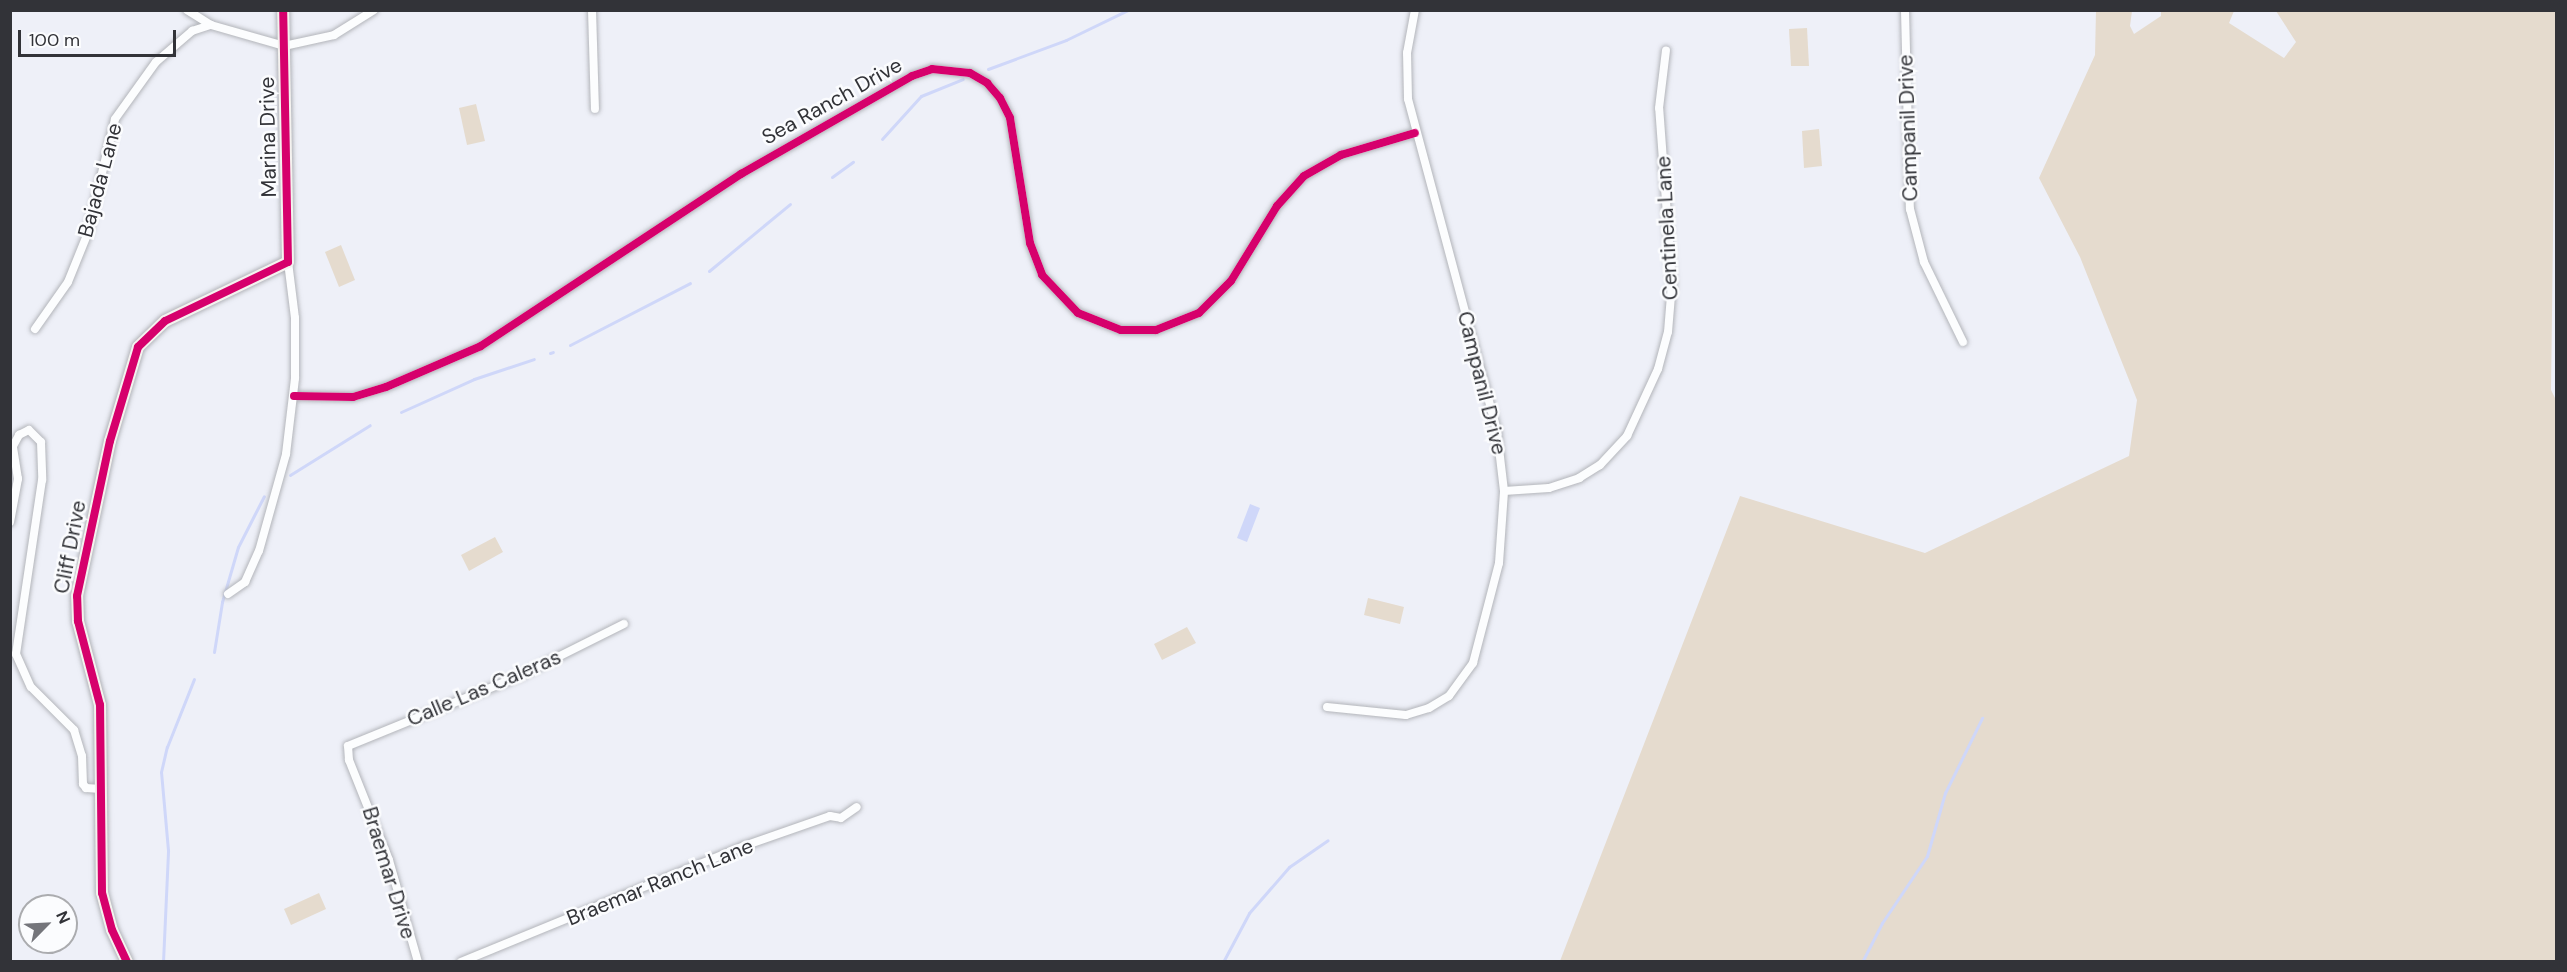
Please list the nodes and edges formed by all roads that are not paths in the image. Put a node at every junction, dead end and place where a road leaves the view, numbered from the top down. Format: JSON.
{"nodes":[{"id":1,"x":187,"y":10,"type":"edge"},
{"id":2,"x":283,"y":10,"type":"edge"},
{"id":3,"x":374,"y":10,"type":"edge"},
{"id":4,"x":592,"y":10,"type":"edge"},
{"id":5,"x":1415,"y":10,"type":"edge"},
{"id":6,"x":1905,"y":10,"type":"edge"},
{"id":7,"x":211,"y":25,"type":"junction"},
{"id":8,"x":284,"y":46,"type":"junction"},
{"id":9,"x":1666,"y":50,"type":"dead end"},
{"id":10,"x":595,"y":109,"type":"dead end"},
{"id":11,"x":1415,"y":134,"type":"junction"},
{"id":12,"x":288,"y":262,"type":"junction"},
{"id":13,"x":35,"y":329,"type":"dead end"},
{"id":14,"x":1963,"y":342,"type":"dead end"},
{"id":15,"x":294,"y":396,"type":"junction"},
{"id":16,"x":1504,"y":491,"type":"junction"},
{"id":17,"x":10,"y":522,"type":"edge"},
{"id":18,"x":228,"y":594,"type":"dead end"},
{"id":19,"x":624,"y":624,"type":"dead end"},
{"id":20,"x":1327,"y":707,"type":"dead end"},
{"id":21,"x":347,"y":752,"type":"joint"},
{"id":22,"x":101,"y":789,"type":"junction"},
{"id":23,"x":857,"y":807,"type":"dead end"},
{"id":24,"x":127,"y":962,"type":"edge"},
{"id":25,"x":418,"y":962,"type":"edge"},
{"id":26,"x":462,"y":962,"type":"edge"}],
"edges":[{"from":1,"to":7,"type":"street"},
{"from":2,"to":8,"type":"street","name":"Marina Drive"},
{"from":3,"to":8,"type":"street"},
{"from":4,"to":10,"type":"street"},
{"from":5,"to":11,"type":"street","name":"Campanil Drive"},
{"from":6,"to":14,"type":"street","name":"Campanil Drive"},
{"from":7,"to":8,"type":"street"},
{"from":7,"to":13,"type":"street","name":"Bajada Lane"},
{"from":8,"to":12,"type":"street","name":"Marina Drive"},
{"from":9,"to":16,"type":"street","name":"Centinela Lane"},
{"from":11,"to":15,"type":"street","name":"Sea Ranch Drive"},
{"from":11,"to":16,"type":"street","name":"Campanil Drive"},
{"from":12,"to":15,"type":"street","name":"Marina Drive"},
{"from":12,"to":22,"type":"street","name":"Cliff Drive"},
{"from":15,"to":18,"type":"street","name":"Marina Drive"},
{"from":16,"to":20,"type":"street","name":"Campanil Drive"},
{"from":17,"to":22,"type":"street"},
{"from":19,"to":21,"type":"street","name":"Calle Las Caleras"},
{"from":21,"to":25,"type":"street","name":"Braemar Drive"},
{"from":22,"to":24,"type":"street","name":"Cliff Drive"},
{"from":23,"to":26,"type":"street","name":"Braemar Ranch Lane"}]}
